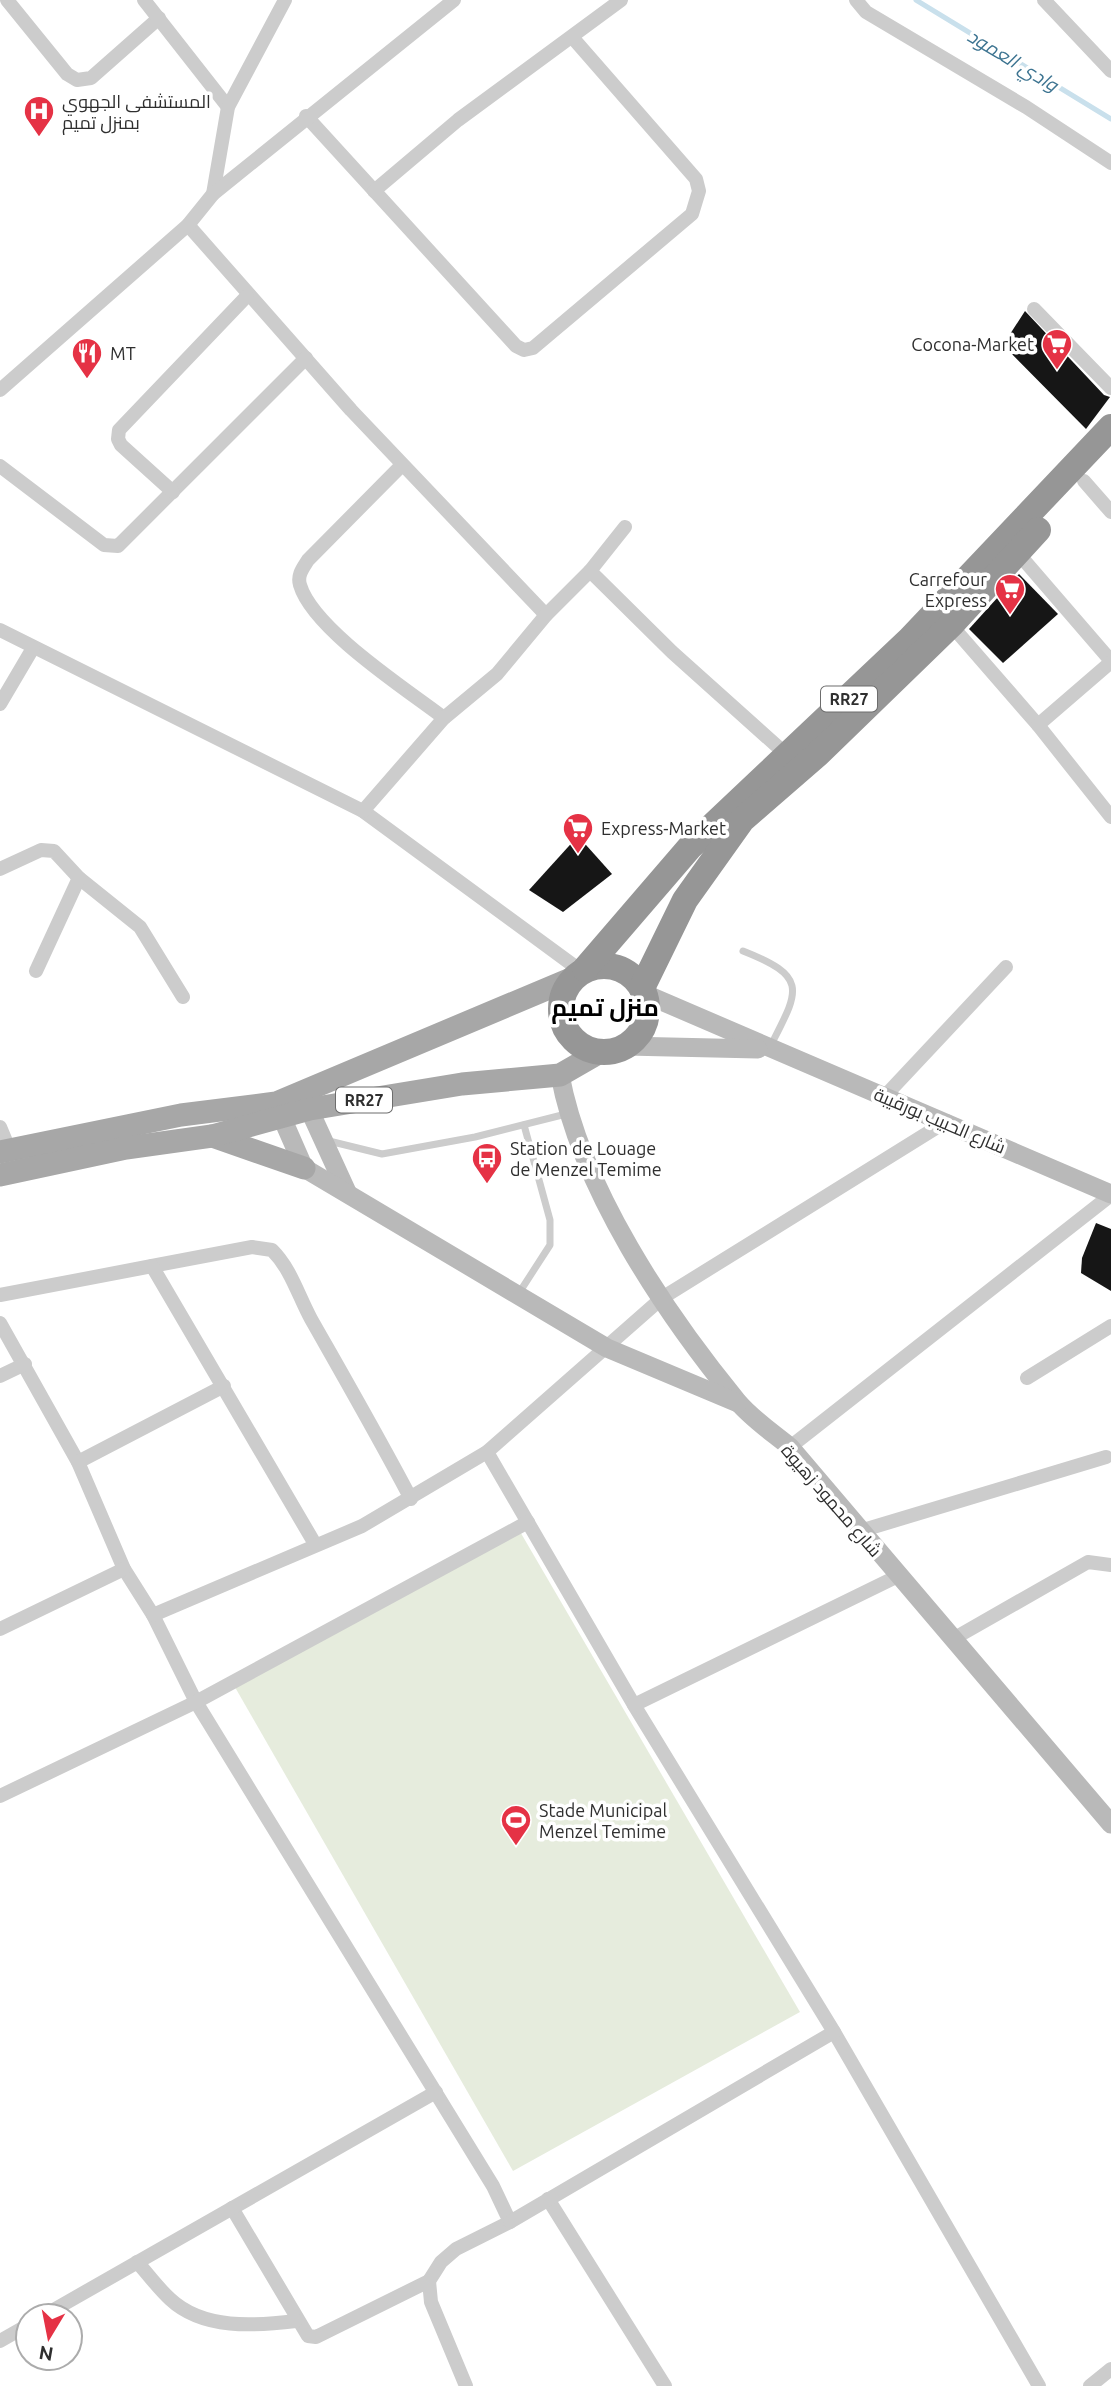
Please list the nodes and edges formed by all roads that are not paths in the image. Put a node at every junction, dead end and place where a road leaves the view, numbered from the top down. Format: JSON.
{"nodes":[{"id":1,"x":7,"y":0,"type":"edge"},
{"id":2,"x":144,"y":0,"type":"edge"},
{"id":3,"x":285,"y":0,"type":"edge"},
{"id":4,"x":454,"y":0,"type":"edge"},
{"id":5,"x":621,"y":0,"type":"edge"},
{"id":6,"x":856,"y":0,"type":"edge"},
{"id":7,"x":1044,"y":0,"type":"edge"},
{"id":8,"x":159,"y":18,"type":"junction"},
{"id":9,"x":572,"y":37,"type":"junction"},
{"id":10,"x":1111,"y":71,"type":"edge"},
{"id":11,"x":229,"y":107,"type":"junction"},
{"id":12,"x":306,"y":116,"type":"junction"},
{"id":13,"x":1111,"y":163,"type":"edge"},
{"id":14,"x":374,"y":191,"type":"junction"},
{"id":15,"x":213,"y":194,"type":"junction"},
{"id":16,"x":188,"y":225,"type":"junction"},
{"id":17,"x":247,"y":296,"type":"junction"},
{"id":18,"x":1034,"y":309,"type":"dead end"},
{"id":19,"x":306,"y":358,"type":"junction"},
{"id":20,"x":1111,"y":388,"type":"edge"},
{"id":21,"x":0,"y":390,"type":"edge"},
{"id":22,"x":1111,"y":427,"type":"edge"},
{"id":23,"x":1111,"y":451,"type":"edge"},
{"id":24,"x":402,"y":465,"type":"junction"},
{"id":25,"x":0,"y":466,"type":"edge"},
{"id":26,"x":1084,"y":481,"type":"junction"},
{"id":27,"x":173,"y":492,"type":"junction"},
{"id":28,"x":1111,"y":512,"type":"edge"},
{"id":29,"x":625,"y":527,"type":"dead end"},
{"id":30,"x":1017,"y":552,"type":"junction"},
{"id":31,"x":590,"y":571,"type":"junction"},
{"id":32,"x":547,"y":615,"type":"junction"},
{"id":33,"x":951,"y":625,"type":"junction"},
{"id":34,"x":0,"y":630,"type":"edge"},
{"id":35,"x":33,"y":648,"type":"junction"},
{"id":36,"x":1111,"y":661,"type":"edge"},
{"id":37,"x":0,"y":704,"type":"edge"},
{"id":38,"x":443,"y":718,"type":"junction"},
{"id":39,"x":1038,"y":725,"type":"junction"},
{"id":40,"x":788,"y":755,"type":"junction"},
{"id":41,"x":363,"y":811,"type":"junction"},
{"id":42,"x":1111,"y":817,"type":"edge"},
{"id":43,"x":0,"y":869,"type":"edge"},
{"id":44,"x":79,"y":878,"type":"junction"},
{"id":45,"x":743,"y":951,"type":"dead end"},
{"id":46,"x":1006,"y":967,"type":"dead end"},
{"id":47,"x":36,"y":971,"type":"dead end"},
{"id":48,"x":579,"y":973,"type":"junction"},
{"id":49,"x":644,"y":991,"type":"junction"},
{"id":50,"x":183,"y":997,"type":"dead end"},
{"id":51,"x":626,"y":1046,"type":"junction"},
{"id":52,"x":768,"y":1049,"type":"junction"},
{"id":53,"x":600,"y":1052,"type":"junction"},
{"id":54,"x":560,"y":1075,"type":"junction"},
{"id":55,"x":885,"y":1096,"type":"junction"},
{"id":56,"x":306,"y":1102,"type":"junction"},
{"id":57,"x":278,"y":1110,"type":"junction"},
{"id":58,"x":567,"y":1114,"type":"junction"},
{"id":59,"x":947,"y":1121,"type":"junction"},
{"id":60,"x":524,"y":1125,"type":"junction"},
{"id":61,"x":0,"y":1127,"type":"edge"},
{"id":62,"x":212,"y":1136,"type":"junction"},
{"id":63,"x":321,"y":1138,"type":"junction"},
{"id":64,"x":5,"y":1151,"type":"edge"},
{"id":65,"x":304,"y":1168,"type":"junction"},
{"id":66,"x":0,"y":1175,"type":"edge"},
{"id":67,"x":347,"y":1192,"type":"junction"},
{"id":68,"x":1111,"y":1195,"type":"edge"},
{"id":69,"x":152,"y":1266,"type":"junction"},
{"id":70,"x":0,"y":1295,"type":"edge"},
{"id":71,"x":517,"y":1296,"type":"junction"},
{"id":72,"x":662,"y":1297,"type":"junction"},
{"id":73,"x":0,"y":1323,"type":"edge"},
{"id":74,"x":1111,"y":1326,"type":"edge"},
{"id":75,"x":607,"y":1348,"type":"junction"},
{"id":76,"x":25,"y":1364,"type":"junction"},
{"id":77,"x":0,"y":1376,"type":"edge"},
{"id":78,"x":1027,"y":1378,"type":"dead end"},
{"id":79,"x":224,"y":1386,"type":"junction"},
{"id":80,"x":739,"y":1403,"type":"junction"},
{"id":81,"x":790,"y":1447,"type":"junction"},
{"id":82,"x":487,"y":1451,"type":"junction"},
{"id":83,"x":1106,"y":1458,"type":"dead end"},
{"id":84,"x":78,"y":1462,"type":"junction"},
{"id":85,"x":411,"y":1499,"type":"junction"},
{"id":86,"x":527,"y":1521,"type":"junction"},
{"id":87,"x":860,"y":1531,"type":"junction"},
{"id":88,"x":315,"y":1544,"type":"junction"},
{"id":89,"x":1111,"y":1565,"type":"edge"},
{"id":90,"x":124,"y":1569,"type":"junction"},
{"id":91,"x":898,"y":1576,"type":"junction"},
{"id":92,"x":153,"y":1615,"type":"junction"},
{"id":93,"x":0,"y":1629,"type":"edge"},
{"id":94,"x":953,"y":1639,"type":"junction"},
{"id":95,"x":196,"y":1702,"type":"junction"},
{"id":96,"x":634,"y":1705,"type":"junction"},
{"id":97,"x":0,"y":1796,"type":"edge"},
{"id":98,"x":1111,"y":1824,"type":"edge"},
{"id":99,"x":834,"y":2032,"type":"junction"},
{"id":100,"x":436,"y":2092,"type":"junction"},
{"id":101,"x":548,"y":2199,"type":"junction"},
{"id":102,"x":232,"y":2208,"type":"junction"},
{"id":103,"x":510,"y":2222,"type":"junction"},
{"id":104,"x":137,"y":2262,"type":"junction"},
{"id":105,"x":429,"y":2281,"type":"junction"},
{"id":106,"x":67,"y":2302,"type":"edge"},
{"id":107,"x":296,"y":2321,"type":"junction"},
{"id":108,"x":1111,"y":2369,"type":"edge"},
{"id":109,"x":466,"y":2386,"type":"edge"},
{"id":110,"x":665,"y":2386,"type":"edge"},
{"id":111,"x":1039,"y":2386,"type":"edge"},
{"id":112,"x":1090,"y":2386,"type":"edge"}],
"edges":[{"from":1,"to":8,"type":"street"},
{"from":2,"to":8,"type":"street"},
{"from":3,"to":11,"type":"street"},
{"from":4,"to":12,"type":"street"},
{"from":5,"to":9,"type":"street"},
{"from":6,"to":13,"type":"street"},
{"from":7,"to":10,"type":"street"},
{"from":8,"to":11,"type":"street"},
{"from":9,"to":14,"type":"street"},
{"from":9,"to":14,"type":"street"},
{"from":11,"to":15,"type":"street"},
{"from":12,"to":14,"type":"street"},
{"from":12,"to":15,"type":"street"},
{"from":15,"to":16,"type":"street"},
{"from":16,"to":17,"type":"street"},
{"from":16,"to":21,"type":"street"},
{"from":17,"to":19,"type":"street"},
{"from":17,"to":27,"type":"street"},
{"from":18,"to":20,"type":"street"},
{"from":19,"to":24,"type":"street"},
{"from":19,"to":27,"type":"street"},
{"from":22,"to":40,"type":"highway","number":"RR27"},
{"from":23,"to":26,"type":"highway","number":"RR27"},
{"from":24,"to":32,"type":"street"},
{"from":24,"to":38,"type":"street"},
{"from":25,"to":27,"type":"street"},
{"from":26,"to":28,"type":"street"},
{"from":26,"to":30,"type":"highway","number":"RR27"},
{"from":29,"to":31,"type":"street"},
{"from":30,"to":33,"type":"highway","number":"RR27"},
{"from":30,"to":36,"type":"street"},
{"from":31,"to":32,"type":"street"},
{"from":31,"to":40,"type":"street"},
{"from":32,"to":38,"type":"street"},
{"from":33,"to":39,"type":"street"},
{"from":33,"to":49,"type":"highway","number":"RR27"},
{"from":34,"to":35,"type":"street"},
{"from":35,"to":37,"type":"street"},
{"from":35,"to":41,"type":"street"},
{"from":36,"to":39,"type":"street"},
{"from":38,"to":41,"type":"street"},
{"from":39,"to":42,"type":"street"},
{"from":40,"to":48,"type":"highway","number":"RR27"},
{"from":41,"to":48,"type":"street"},
{"from":43,"to":44,"type":"street"},
{"from":44,"to":47,"type":"street"},
{"from":44,"to":50,"type":"street"},
{"from":45,"to":52,"type":"lane"},
{"from":46,"to":55,"type":"street"},
{"from":48,"to":49,"type":"highway","number":"RR27"},
{"from":48,"to":53,"type":"highway","number":"RR27"},
{"from":48,"to":56,"type":"main road","number":"RR27"},
{"from":49,"to":51,"type":"highway","number":"RR27"},
{"from":49,"to":52,"type":"main road","name":"شارع الحبيب بورقيبة"},
{"from":51,"to":52,"type":"main road","name":"شارع الحبيب بورقيبة"},
{"from":51,"to":53,"type":"highway","number":"RR27"},
{"from":52,"to":55,"type":"main road","name":"شارع الحبيب بورقيبة"},
{"from":53,"to":54,"type":"main road","number":"RR27"},
{"from":54,"to":56,"type":"main road","number":"RR27"},
{"from":54,"to":58,"type":"main road","name":"شارع محمود زهيوة"},
{"from":55,"to":59,"type":"main road","name":"شارع الحبيب بورقيبة"},
{"from":56,"to":57,"type":"main road","number":"RR27"},
{"from":56,"to":63,"type":"main road"},
{"from":57,"to":62,"type":"main road","number":"RR27"},
{"from":57,"to":64,"type":"main road","number":"RR27"},
{"from":57,"to":65,"type":"main road"},
{"from":58,"to":60,"type":"lane"},
{"from":58,"to":72,"type":"main road","name":"شارع محمود زهيوة"},
{"from":59,"to":68,"type":"main road","name":"شارع الحبيب بورقيبة"},
{"from":59,"to":72,"type":"street"},
{"from":60,"to":63,"type":"lane"},
{"from":60,"to":71,"type":"lane"},
{"from":61,"to":64,"type":"street"},
{"from":62,"to":65,"type":"main road"},
{"from":62,"to":66,"type":"main road","number":"RR27"},
{"from":63,"to":67,"type":"main road"},
{"from":65,"to":67,"type":"main road"},
{"from":67,"to":71,"type":"main road"},
{"from":68,"to":81,"type":"street"},
{"from":69,"to":70,"type":"street"},
{"from":69,"to":79,"type":"street"},
{"from":69,"to":85,"type":"street"},
{"from":71,"to":75,"type":"main road"},
{"from":72,"to":75,"type":"street"},
{"from":72,"to":80,"type":"main road","name":"شارع محمود زهيوة"},
{"from":73,"to":76,"type":"street"},
{"from":74,"to":78,"type":"street"},
{"from":75,"to":80,"type":"main road"},
{"from":75,"to":82,"type":"street"},
{"from":76,"to":77,"type":"street"},
{"from":76,"to":84,"type":"street"},
{"from":79,"to":84,"type":"street"},
{"from":79,"to":88,"type":"street"},
{"from":80,"to":81,"type":"main road","name":"شارع محمود زهيوة"},
{"from":81,"to":87,"type":"main road","name":"شارع محمود زهيوة"},
{"from":82,"to":85,"type":"street"},
{"from":82,"to":86,"type":"street"},
{"from":83,"to":87,"type":"street"},
{"from":84,"to":90,"type":"street"},
{"from":85,"to":88,"type":"street"},
{"from":86,"to":95,"type":"street"},
{"from":86,"to":96,"type":"street"},
{"from":87,"to":91,"type":"main road","name":"شارع محمود زهيوة"},
{"from":88,"to":92,"type":"street"},
{"from":89,"to":94,"type":"street"},
{"from":90,"to":92,"type":"street"},
{"from":90,"to":93,"type":"street"},
{"from":91,"to":94,"type":"main road","name":"شارع محمود زهيوة"},
{"from":91,"to":96,"type":"street"},
{"from":92,"to":95,"type":"street"},
{"from":94,"to":98,"type":"main road","name":"شارع محمود زهيوة"},
{"from":95,"to":97,"type":"street"},
{"from":95,"to":100,"type":"street"},
{"from":96,"to":99,"type":"street"},
{"from":99,"to":101,"type":"street"},
{"from":99,"to":111,"type":"street"},
{"from":100,"to":102,"type":"street"},
{"from":100,"to":103,"type":"street"},
{"from":101,"to":103,"type":"street"},
{"from":101,"to":110,"type":"street"},
{"from":102,"to":104,"type":"street"},
{"from":102,"to":107,"type":"street"},
{"from":103,"to":105,"type":"street"},
{"from":104,"to":106,"type":"street"},
{"from":104,"to":107,"type":"street"},
{"from":105,"to":107,"type":"street"},
{"from":105,"to":109,"type":"street"},
{"from":108,"to":112,"type":"street"}]}
